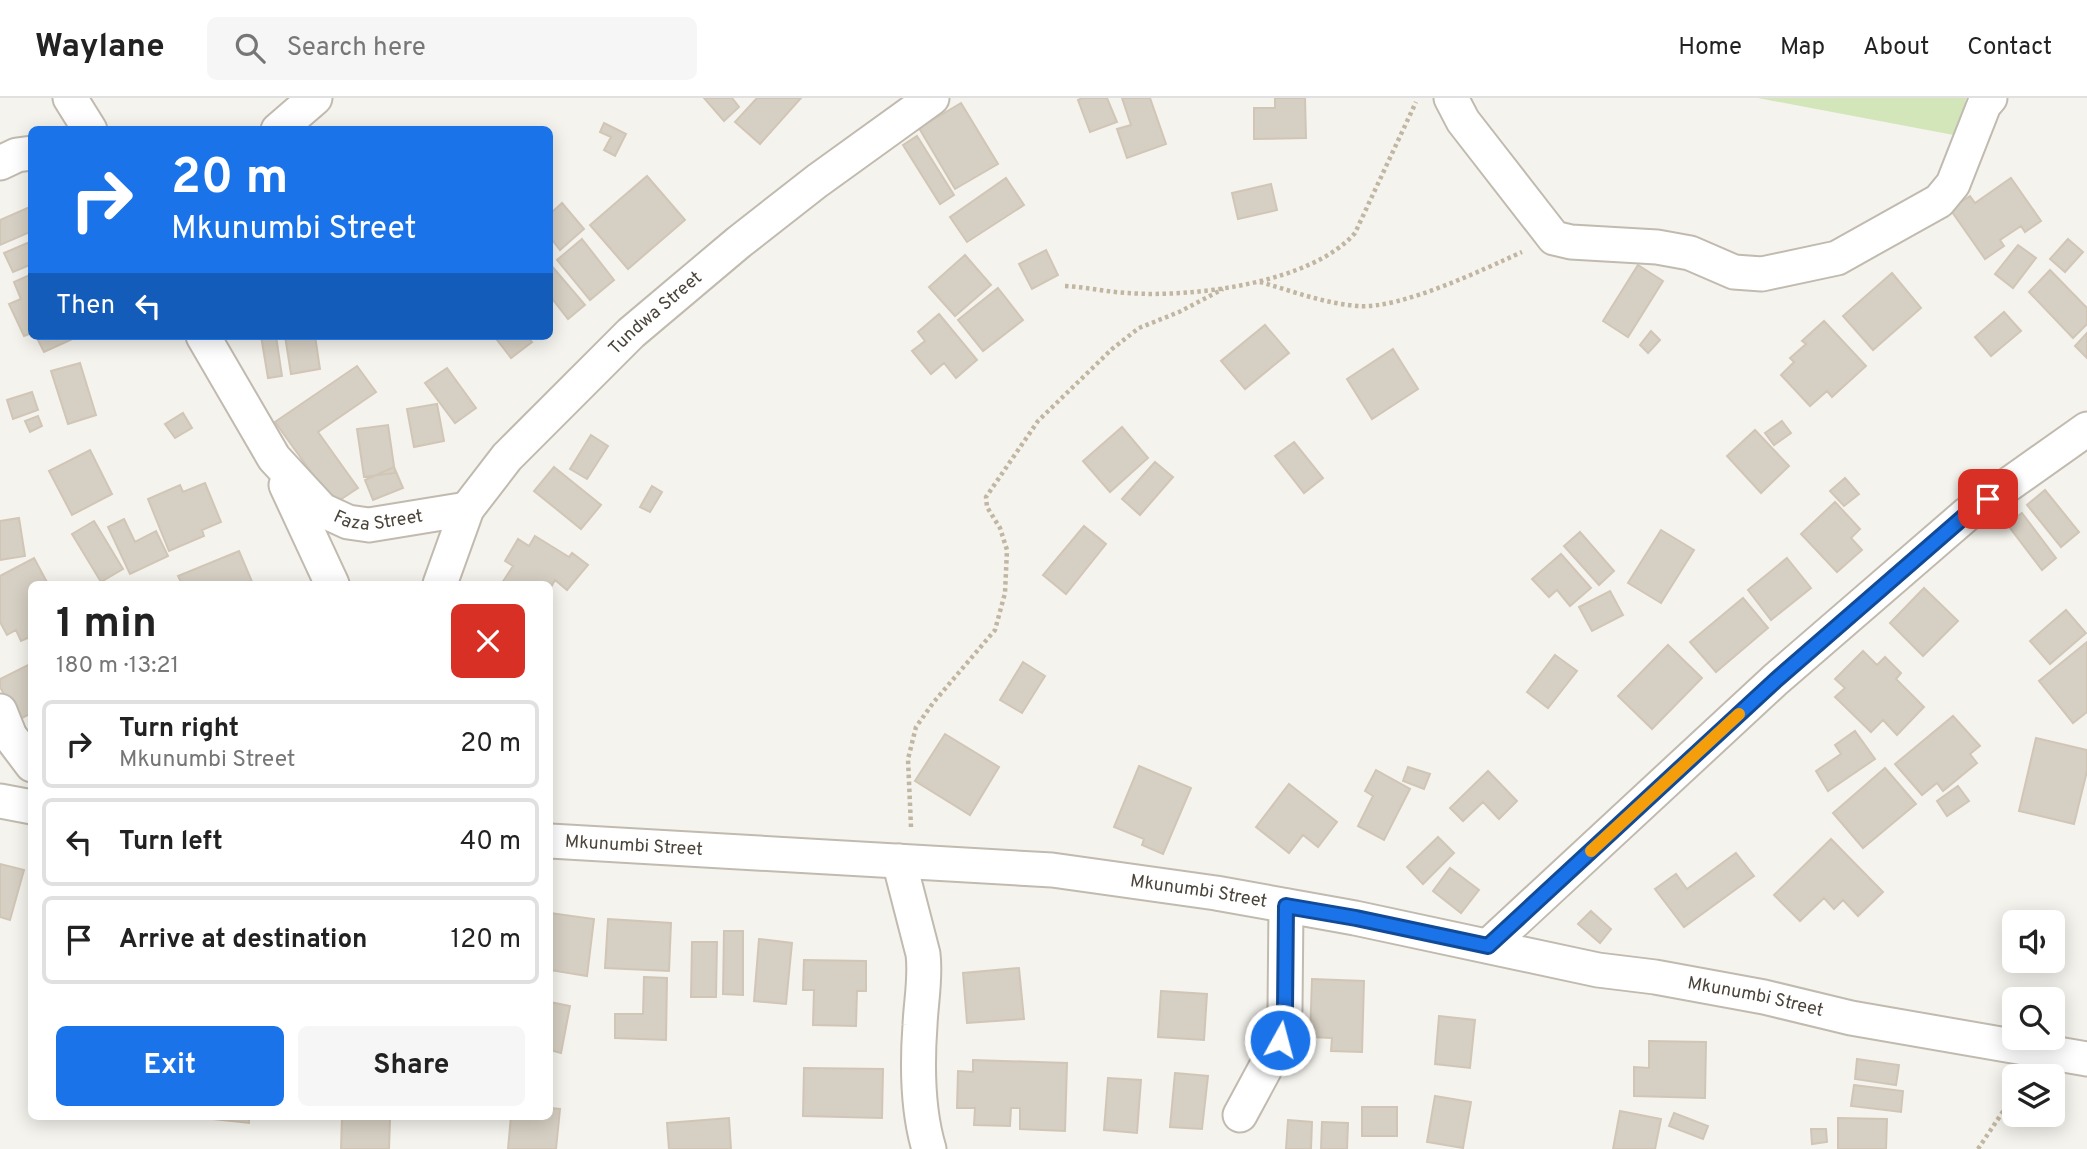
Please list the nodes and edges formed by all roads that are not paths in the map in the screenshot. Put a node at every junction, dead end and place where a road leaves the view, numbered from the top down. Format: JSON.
{"nodes":[{"id":1,"x":70,"y":98,"type":"edge"},
{"id":2,"x":315,"y":98,"type":"edge"},
{"id":3,"x":932,"y":98,"type":"edge"},
{"id":4,"x":1451,"y":98,"type":"edge"},
{"id":5,"x":1990,"y":98,"type":"edge"},
{"id":6,"x":88,"y":126,"type":"edge"},
{"id":7,"x":283,"y":126,"type":"edge"},
{"id":8,"x":28,"y":154,"type":"edge"},
{"id":9,"x":0,"y":163,"type":"edge"},
{"id":10,"x":205,"y":340,"type":"edge"},
{"id":11,"x":2087,"y":429,"type":"edge"},
{"id":12,"x":274,"y":458,"type":"junction"},
{"id":13,"x":467,"y":509,"type":"junction"},
{"id":14,"x":331,"y":581,"type":"edge"},
{"id":15,"x":441,"y":581,"type":"edge"},
{"id":16,"x":0,"y":711,"type":"edge"},
{"id":17,"x":28,"y":760,"type":"edge"},
{"id":18,"x":0,"y":801,"type":"edge"},
{"id":19,"x":28,"y":806,"type":"edge"},
{"id":20,"x":553,"y":841,"type":"edge"},
{"id":21,"x":906,"y":862,"type":"junction"},
{"id":22,"x":1286,"y":906,"type":"junction"},
{"id":23,"x":1488,"y":946,"type":"junction"},
{"id":24,"x":2087,"y":1059,"type":"edge"},
{"id":25,"x":1240,"y":1115,"type":"dead end"},
{"id":26,"x":929,"y":1149,"type":"edge"}],
"edges":[{"from":1,"to":6,"type":"street"},
{"from":2,"to":7,"type":"street"},
{"from":3,"to":13,"type":"street","name":"Tundwa Street"},
{"from":4,"to":5,"type":"street"},
{"from":8,"to":9,"type":"street"},
{"from":10,"to":12,"type":"street","name":"Faza Street"},
{"from":11,"to":23,"type":"street"},
{"from":12,"to":13,"type":"street","name":"Faza Street"},
{"from":12,"to":14,"type":"street","name":"Faza Street"},
{"from":13,"to":15,"type":"street","name":"Tundwa Street"},
{"from":16,"to":17,"type":"street"},
{"from":18,"to":19,"type":"street"},
{"from":20,"to":21,"type":"street","name":"Mkunumbi Street"},
{"from":21,"to":22,"type":"street","name":"Mkunumbi Street"},
{"from":21,"to":26,"type":"street"},
{"from":22,"to":23,"type":"street","name":"Mkunumbi Street"},
{"from":22,"to":25,"type":"street"},
{"from":23,"to":24,"type":"street","name":"Mkunumbi Street"}]}
